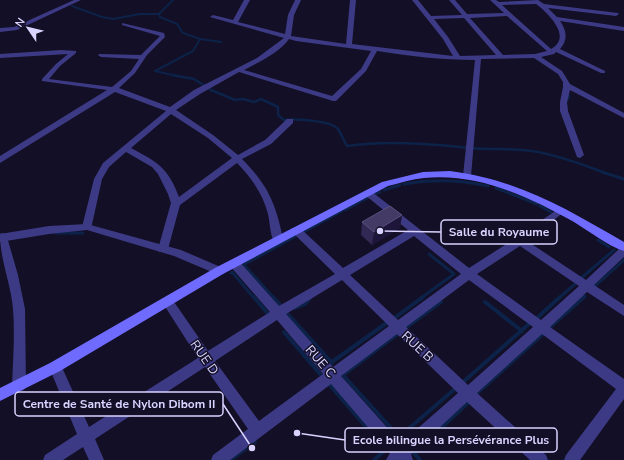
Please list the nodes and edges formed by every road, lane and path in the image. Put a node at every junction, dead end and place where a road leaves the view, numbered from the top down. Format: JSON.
{"nodes":[{"id":1,"x":78,"y":0,"type":"edge"},
{"id":2,"x":247,"y":0,"type":"edge"},
{"id":3,"x":298,"y":0,"type":"edge"},
{"id":4,"x":353,"y":0,"type":"edge"},
{"id":5,"x":415,"y":0,"type":"edge"},
{"id":6,"x":452,"y":0,"type":"edge"},
{"id":7,"x":537,"y":1,"type":"edge"},
{"id":8,"x":495,"y":2,"type":"edge"},
{"id":9,"x":544,"y":6,"type":"junction"},
{"id":10,"x":509,"y":14,"type":"junction"},
{"id":11,"x":616,"y":14,"type":"dead end"},
{"id":12,"x":466,"y":16,"type":"junction"},
{"id":13,"x":213,"y":17,"type":"dead end"},
{"id":14,"x":428,"y":18,"type":"junction"},
{"id":15,"x":556,"y":19,"type":"junction"},
{"id":16,"x":234,"y":23,"type":"junction"},
{"id":17,"x":124,"y":24,"type":"dead end"},
{"id":18,"x":624,"y":29,"type":"edge"},
{"id":19,"x":0,"y":30,"type":"edge"},
{"id":20,"x":288,"y":37,"type":"junction"},
{"id":21,"x":349,"y":46,"type":"junction"},
{"id":22,"x":374,"y":49,"type":"junction"},
{"id":23,"x":555,"y":52,"type":"junction"},
{"id":24,"x":0,"y":56,"type":"edge"},
{"id":25,"x":101,"y":56,"type":"dead end"},
{"id":26,"x":535,"y":56,"type":"junction"},
{"id":27,"x":142,"y":57,"type":"junction"},
{"id":28,"x":478,"y":57,"type":"junction"},
{"id":29,"x":502,"y":57,"type":"junction"},
{"id":30,"x":458,"y":58,"type":"junction"},
{"id":31,"x":238,"y":70,"type":"junction"},
{"id":32,"x":604,"y":72,"type":"dead end"},
{"id":33,"x":567,"y":85,"type":"junction"},
{"id":34,"x":114,"y":89,"type":"junction"},
{"id":35,"x":171,"y":110,"type":"junction"},
{"id":36,"x":624,"y":116,"type":"edge"},
{"id":37,"x":290,"y":121,"type":"dead end"},
{"id":38,"x":125,"y":148,"type":"junction"},
{"id":39,"x":580,"y":155,"type":"dead end"},
{"id":40,"x":238,"y":158,"type":"junction"},
{"id":41,"x":0,"y":160,"type":"edge"},
{"id":42,"x":467,"y":176,"type":"junction"},
{"id":43,"x":368,"y":193,"type":"junction"},
{"id":44,"x":176,"y":203,"type":"junction"},
{"id":45,"x":561,"y":210,"type":"junction"},
{"id":46,"x":88,"y":227,"type":"junction"},
{"id":47,"x":296,"y":230,"type":"junction"},
{"id":48,"x":416,"y":230,"type":"junction"},
{"id":49,"x":1,"y":237,"type":"edge"},
{"id":50,"x":278,"y":239,"type":"junction"},
{"id":51,"x":520,"y":241,"type":"junction"},
{"id":52,"x":624,"y":247,"type":"edge"},
{"id":53,"x":163,"y":249,"type":"junction"},
{"id":54,"x":624,"y":251,"type":"edge"},
{"id":55,"x":234,"y":263,"type":"junction"},
{"id":56,"x":219,"y":271,"type":"junction"},
{"id":57,"x":469,"y":274,"type":"junction"},
{"id":58,"x":342,"y":275,"type":"junction"},
{"id":59,"x":587,"y":286,"type":"junction"},
{"id":60,"x":168,"y":302,"type":"junction"},
{"id":61,"x":624,"y":311,"type":"edge"},
{"id":62,"x":278,"y":312,"type":"junction"},
{"id":63,"x":542,"y":326,"type":"junction"},
{"id":64,"x":398,"y":327,"type":"junction"},
{"id":65,"x":206,"y":359,"type":"junction"},
{"id":66,"x":55,"y":367,"type":"junction"},
{"id":67,"x":333,"y":375,"type":"junction"},
{"id":68,"x":19,"y":386,"type":"junction"},
{"id":69,"x":624,"y":388,"type":"edge"},
{"id":70,"x":468,"y":393,"type":"junction"},
{"id":71,"x":0,"y":395,"type":"edge"},
{"id":72,"x":257,"y":430,"type":"junction"},
{"id":73,"x":86,"y":437,"type":"junction"},
{"id":74,"x":400,"y":458,"type":"edge"},
{"id":75,"x":50,"y":460,"type":"edge"},
{"id":76,"x":97,"y":460,"type":"edge"},
{"id":77,"x":218,"y":460,"type":"edge"},
{"id":78,"x":541,"y":460,"type":"edge"},
{"id":79,"x":571,"y":460,"type":"edge"}],
"edges":[{"from":1,"to":19,"type":"street"},
{"from":2,"to":16,"type":"street"},
{"from":3,"to":20,"type":"street"},
{"from":4,"to":21,"type":"street"},
{"from":5,"to":14,"type":"street"},
{"from":6,"to":12,"type":"street"},
{"from":7,"to":8,"type":"street"},
{"from":7,"to":9,"type":"street"},
{"from":8,"to":10,"type":"street"},
{"from":9,"to":11,"type":"street"},
{"from":9,"to":15,"type":"street"},
{"from":10,"to":12,"type":"street"},
{"from":10,"to":23,"type":"street"},
{"from":12,"to":14,"type":"street"},
{"from":12,"to":29,"type":"street"},
{"from":13,"to":16,"type":"street"},
{"from":14,"to":30,"type":"street"},
{"from":15,"to":18,"type":"street"},
{"from":15,"to":23,"type":"street"},
{"from":16,"to":20,"type":"street"},
{"from":17,"to":27,"type":"street"},
{"from":20,"to":21,"type":"street"},
{"from":20,"to":31,"type":"street"},
{"from":21,"to":22,"type":"street"},
{"from":22,"to":30,"type":"street"},
{"from":22,"to":31,"type":"street"},
{"from":23,"to":26,"type":"street"},
{"from":23,"to":32,"type":"street"},
{"from":24,"to":34,"type":"street"},
{"from":25,"to":27,"type":"street"},
{"from":26,"to":29,"type":"street"},
{"from":26,"to":33,"type":"street"},
{"from":27,"to":34,"type":"street"},
{"from":28,"to":29,"type":"street"},
{"from":28,"to":30,"type":"street"},
{"from":28,"to":42,"type":"street"},
{"from":31,"to":35,"type":"street"},
{"from":33,"to":36,"type":"street"},
{"from":33,"to":39,"type":"street"},
{"from":34,"to":35,"type":"street"},
{"from":34,"to":41,"type":"street"},
{"from":35,"to":38,"type":"street"},
{"from":35,"to":40,"type":"street"},
{"from":37,"to":40,"type":"street"},
{"from":38,"to":44,"type":"street"},
{"from":38,"to":46,"type":"street"},
{"from":40,"to":44,"type":"street"},
{"from":40,"to":50,"type":"street"},
{"from":42,"to":43,"type":"main road"},
{"from":42,"to":45,"type":"main road"},
{"from":43,"to":47,"type":"main road"},
{"from":43,"to":48,"type":"street"},
{"from":44,"to":53,"type":"street"},
{"from":45,"to":51,"type":"street"},
{"from":45,"to":52,"type":"main road"},
{"from":46,"to":49,"type":"street"},
{"from":46,"to":53,"type":"street"},
{"from":47,"to":50,"type":"main road"},
{"from":47,"to":58,"type":"street","name":"RUE B"},
{"from":48,"to":57,"type":"street"},
{"from":48,"to":58,"type":"street"},
{"from":49,"to":68,"type":"street"},
{"from":50,"to":55,"type":"main road"},
{"from":51,"to":57,"type":"street"},
{"from":51,"to":59,"type":"street"},
{"from":53,"to":56,"type":"street"},
{"from":54,"to":59,"type":"street"},
{"from":55,"to":56,"type":"main road"},
{"from":55,"to":62,"type":"street","name":"RUE C"},
{"from":56,"to":60,"type":"main road"},
{"from":57,"to":63,"type":"street"},
{"from":57,"to":64,"type":"street"},
{"from":58,"to":62,"type":"street"},
{"from":58,"to":64,"type":"street","name":"RUE B"},
{"from":59,"to":61,"type":"street"},
{"from":59,"to":63,"type":"street"},
{"from":60,"to":65,"type":"street","name":"RUE D"},
{"from":60,"to":66,"type":"main road"},
{"from":62,"to":65,"type":"street"},
{"from":62,"to":67,"type":"street","name":"RUE C"},
{"from":63,"to":69,"type":"street"},
{"from":63,"to":70,"type":"street"},
{"from":64,"to":67,"type":"street"},
{"from":64,"to":70,"type":"street","name":"RUE B"},
{"from":65,"to":72,"type":"street","name":"RUE D"},
{"from":65,"to":73,"type":"street"},
{"from":66,"to":68,"type":"main road"},
{"from":66,"to":73,"type":"street"},
{"from":67,"to":72,"type":"street"},
{"from":67,"to":74,"type":"street","name":"RUE C"},
{"from":68,"to":71,"type":"main road"},
{"from":69,"to":79,"type":"street"},
{"from":70,"to":74,"type":"street"},
{"from":70,"to":78,"type":"street","name":"RUE B"},
{"from":72,"to":77,"type":"street"},
{"from":73,"to":75,"type":"street"},
{"from":73,"to":76,"type":"street"}]}
